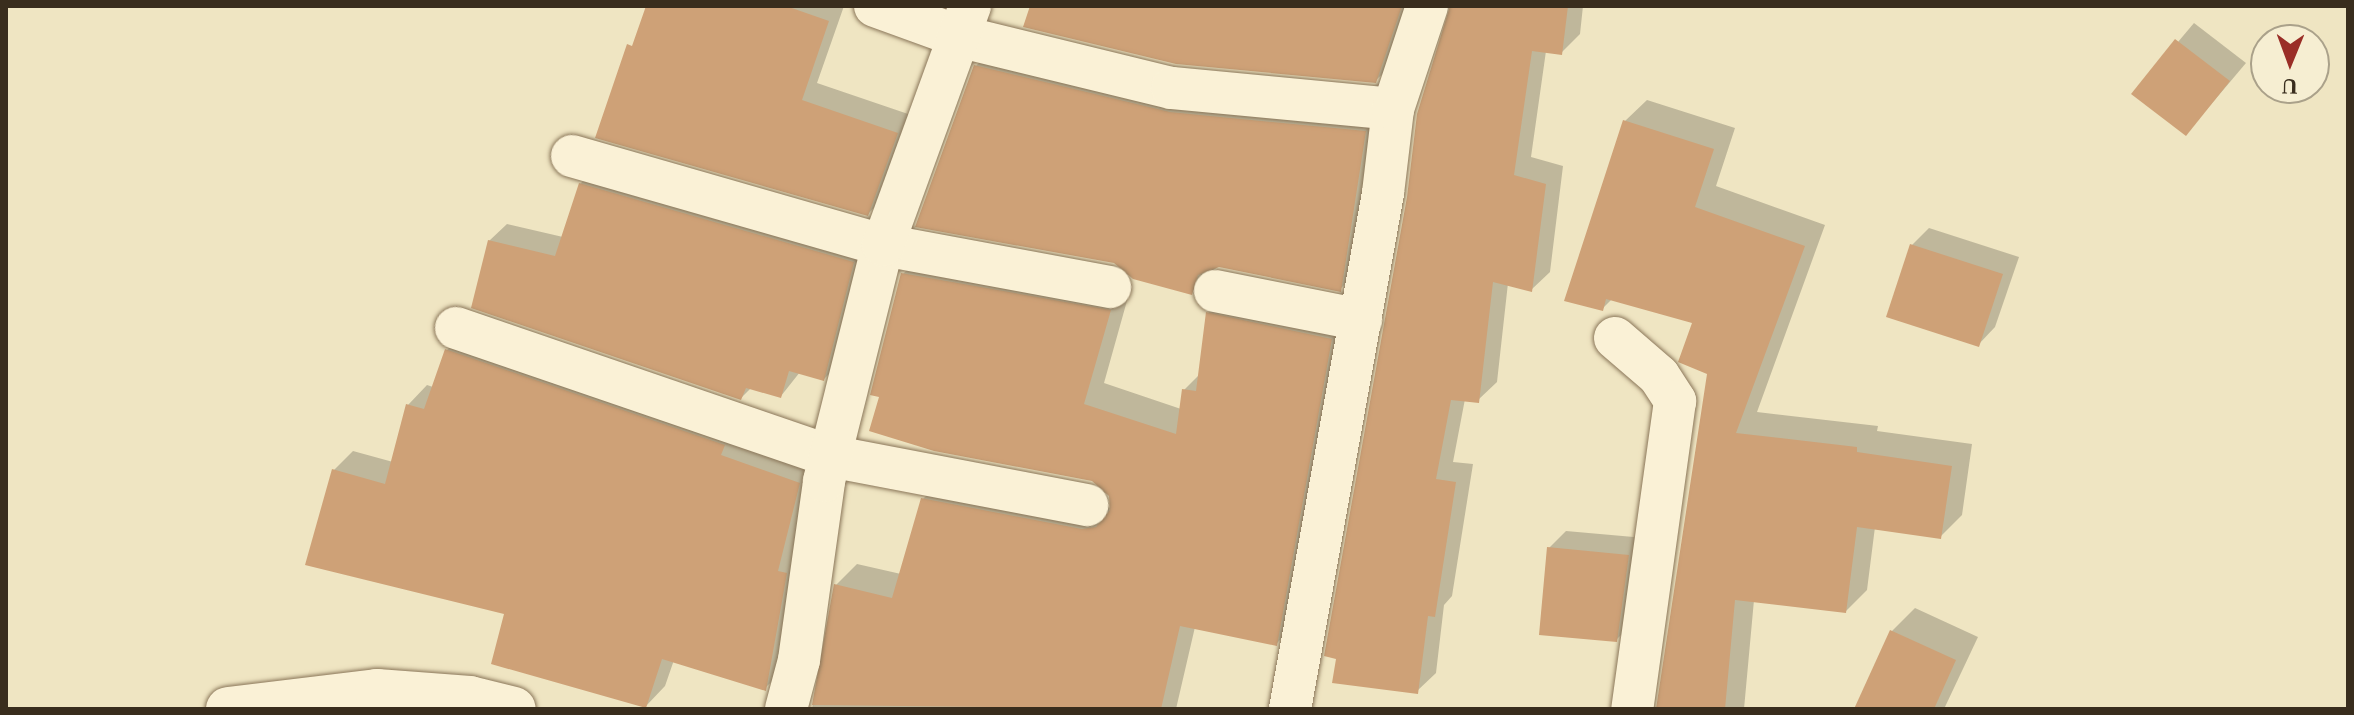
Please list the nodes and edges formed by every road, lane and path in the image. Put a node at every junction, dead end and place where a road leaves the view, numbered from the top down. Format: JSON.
{"nodes":[{"id":1,"x":875,"y":6,"type":"edge"},
{"id":2,"x":1427,"y":6,"type":"edge"},
{"id":3,"x":964,"y":21,"type":"edge"},
{"id":4,"x":1393,"y":109,"type":"junction"},
{"id":5,"x":572,"y":156,"type":"dead end"},
{"id":6,"x":883,"y":245,"type":"junction"},
{"id":7,"x":1110,"y":287,"type":"dead end"},
{"id":8,"x":1215,"y":291,"type":"dead end"},
{"id":9,"x":1361,"y":320,"type":"junction"},
{"id":10,"x":456,"y":328,"type":"dead end"},
{"id":11,"x":1615,"y":338,"type":"dead end"},
{"id":12,"x":830,"y":456,"type":"junction"},
{"id":13,"x":1087,"y":505,"type":"dead end"},
{"id":14,"x":228,"y":709,"type":"edge"},
{"id":15,"x":514,"y":709,"type":"edge"},
{"id":16,"x":786,"y":709,"type":"edge"},
{"id":17,"x":1290,"y":709,"type":"edge"},
{"id":18,"x":1632,"y":709,"type":"edge"}],
"edges":[{"from":1,"to":3,"type":"street"},
{"from":2,"to":4,"type":"street"},
{"from":3,"to":4,"type":"street"},
{"from":3,"to":6,"type":"street"},
{"from":4,"to":9,"type":"street"},
{"from":5,"to":6,"type":"street"},
{"from":6,"to":7,"type":"street"},
{"from":6,"to":12,"type":"street"},
{"from":8,"to":9,"type":"street"},
{"from":9,"to":17,"type":"street"},
{"from":10,"to":12,"type":"street"},
{"from":11,"to":18,"type":"street"},
{"from":12,"to":13,"type":"street"},
{"from":12,"to":16,"type":"street"},
{"from":14,"to":15,"type":"main road"}]}
